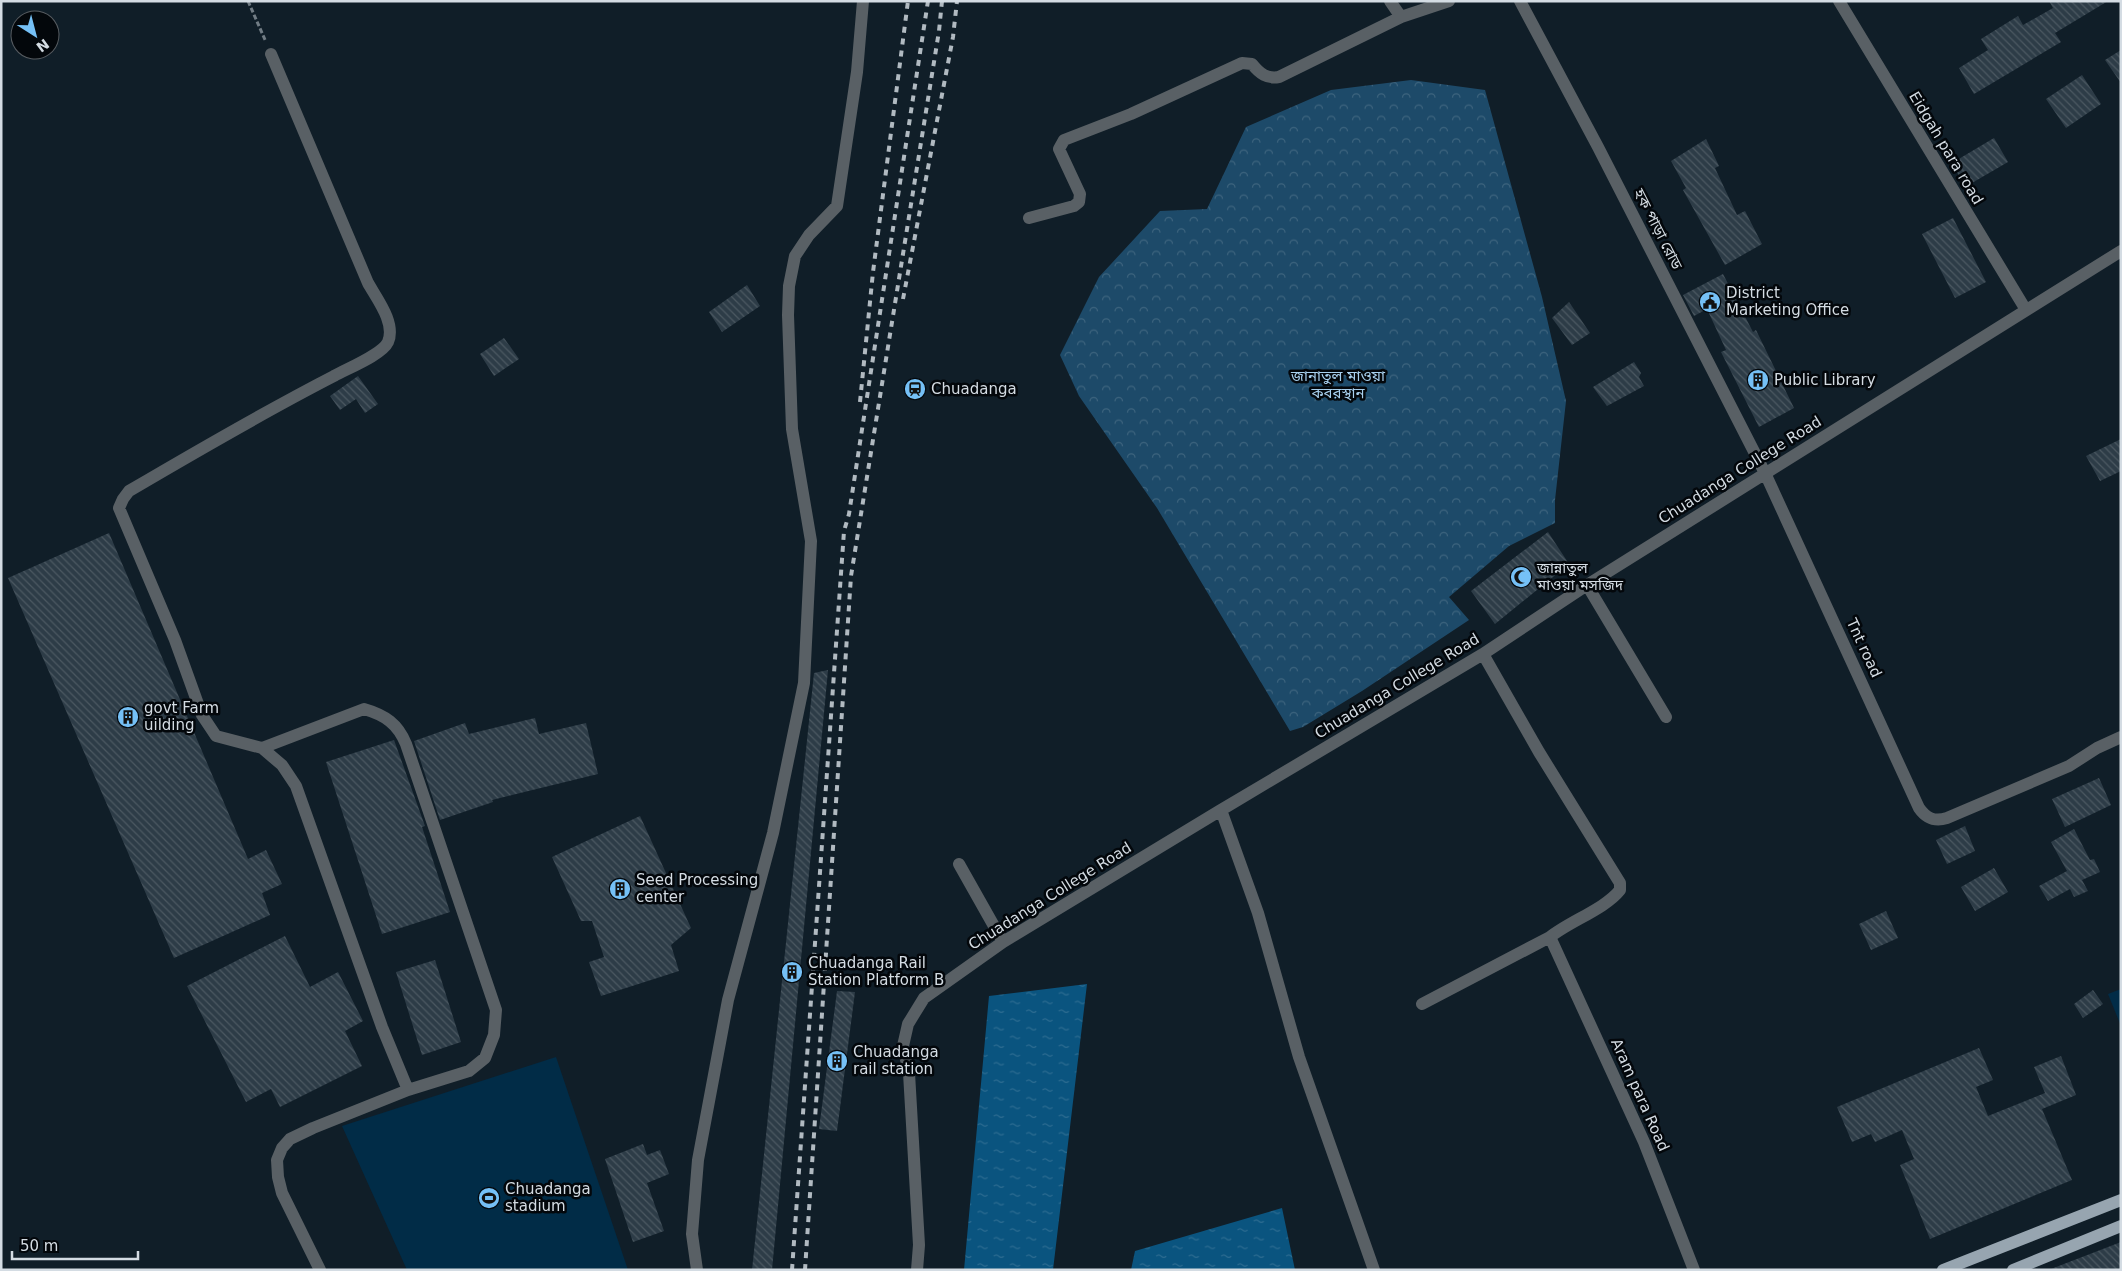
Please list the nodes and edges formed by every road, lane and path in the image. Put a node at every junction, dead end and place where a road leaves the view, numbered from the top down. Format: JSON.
{"nodes":[{"id":1,"x":248,"y":1,"type":"edge"},
{"id":2,"x":863,"y":1,"type":"edge"},
{"id":3,"x":1390,"y":1,"type":"edge"},
{"id":4,"x":1448,"y":1,"type":"edge"},
{"id":5,"x":1520,"y":1,"type":"edge"},
{"id":6,"x":1840,"y":1,"type":"edge"},
{"id":7,"x":1400,"y":17,"type":"junction"},
{"id":8,"x":271,"y":54,"type":"joint"},
{"id":9,"x":1029,"y":218,"type":"dead end"},
{"id":10,"x":2121,"y":251,"type":"edge"},
{"id":11,"x":2026,"y":310,"type":"junction"},
{"id":12,"x":1765,"y":473,"type":"junction"},
{"id":13,"x":1588,"y":585,"type":"junction"},
{"id":14,"x":1483,"y":654,"type":"junction"},
{"id":15,"x":1666,"y":717,"type":"dead end"},
{"id":16,"x":2121,"y":737,"type":"edge"},
{"id":17,"x":262,"y":748,"type":"junction"},
{"id":18,"x":1220,"y":810,"type":"junction"},
{"id":19,"x":959,"y":864,"type":"dead end"},
{"id":20,"x":1550,"y":936,"type":"junction"},
{"id":21,"x":1003,"y":942,"type":"junction"},
{"id":22,"x":1422,"y":1004,"type":"dead end"},
{"id":23,"x":408,"y":1090,"type":"junction"},
{"id":24,"x":2121,"y":1200,"type":"edge"},
{"id":25,"x":2121,"y":1226,"type":"edge"},
{"id":26,"x":320,"y":1270,"type":"edge"},
{"id":27,"x":697,"y":1270,"type":"edge"},
{"id":28,"x":917,"y":1270,"type":"edge"},
{"id":29,"x":1374,"y":1270,"type":"edge"},
{"id":30,"x":1694,"y":1270,"type":"edge"},
{"id":31,"x":1943,"y":1270,"type":"edge"},
{"id":32,"x":2013,"y":1270,"type":"edge"}],
"edges":[{"from":1,"to":8,"type":"path"},
{"from":2,"to":27,"type":"street"},
{"from":3,"to":7,"type":"street"},
{"from":4,"to":7,"type":"street"},
{"from":5,"to":12,"type":"street","name":"হক পাড়া রোড"},
{"from":6,"to":11,"type":"street","name":"Eidgah para road"},
{"from":7,"to":9,"type":"street"},
{"from":8,"to":17,"type":"street"},
{"from":10,"to":11,"type":"street","name":"Chuadanga College Road"},
{"from":11,"to":12,"type":"street","name":"Chuadanga College Road"},
{"from":12,"to":13,"type":"street","name":"Chuadanga College Road"},
{"from":12,"to":16,"type":"street","name":"Tnt road"},
{"from":13,"to":14,"type":"street","name":"Chuadanga College Road"},
{"from":13,"to":15,"type":"street"},
{"from":14,"to":18,"type":"street","name":"Chuadanga College Road"},
{"from":14,"to":20,"type":"street"},
{"from":17,"to":23,"type":"street"},
{"from":17,"to":23,"type":"street"},
{"from":18,"to":21,"type":"street","name":"Chuadanga College Road"},
{"from":18,"to":29,"type":"street"},
{"from":19,"to":21,"type":"street"},
{"from":20,"to":22,"type":"street"},
{"from":20,"to":30,"type":"street","name":"Aram para Road"},
{"from":21,"to":28,"type":"street","name":"Chuadanga College Road"},
{"from":23,"to":26,"type":"street"},
{"from":24,"to":31,"type":"main road"},
{"from":25,"to":32,"type":"main road"}]}
